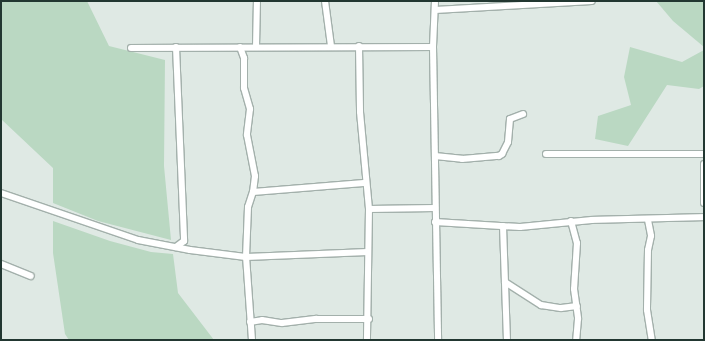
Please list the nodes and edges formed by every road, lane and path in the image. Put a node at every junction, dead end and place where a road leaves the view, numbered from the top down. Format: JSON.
{"nodes":[{"id":1,"x":257,"y":1,"type":"edge"},
{"id":2,"x":325,"y":1,"type":"edge"},
{"id":3,"x":435,"y":1,"type":"edge"},
{"id":4,"x":592,"y":1,"type":"edge"},
{"id":5,"x":435,"y":10,"type":"junction"},
{"id":6,"x":331,"y":46,"type":"junction"},
{"id":7,"x":359,"y":46,"type":"junction"},
{"id":8,"x":240,"y":47,"type":"junction"},
{"id":9,"x":256,"y":47,"type":"junction"},
{"id":10,"x":433,"y":47,"type":"junction"},
{"id":11,"x":131,"y":48,"type":"dead end"},
{"id":12,"x":176,"y":48,"type":"junction"},
{"id":13,"x":523,"y":114,"type":"dead end"},
{"id":14,"x":546,"y":154,"type":"dead end"},
{"id":15,"x":704,"y":154,"type":"edge"},
{"id":16,"x":435,"y":156,"type":"junction"},
{"id":17,"x":704,"y":164,"type":"edge"},
{"id":18,"x":364,"y":183,"type":"junction"},
{"id":19,"x":253,"y":192,"type":"junction"},
{"id":20,"x":1,"y":193,"type":"edge"},
{"id":21,"x":704,"y":203,"type":"edge"},
{"id":22,"x":704,"y":207,"type":"edge"},
{"id":23,"x":435,"y":208,"type":"junction"},
{"id":24,"x":369,"y":209,"type":"junction"},
{"id":25,"x":703,"y":217,"type":"edge"},
{"id":26,"x":648,"y":220,"type":"junction"},
{"id":27,"x":571,"y":221,"type":"junction"},
{"id":28,"x":435,"y":222,"type":"junction"},
{"id":29,"x":503,"y":226,"type":"junction"},
{"id":30,"x":176,"y":247,"type":"junction"},
{"id":31,"x":368,"y":252,"type":"junction"},
{"id":32,"x":246,"y":257,"type":"junction"},
{"id":33,"x":1,"y":264,"type":"edge"},
{"id":34,"x":31,"y":276,"type":"dead end"},
{"id":35,"x":505,"y":282,"type":"junction"},
{"id":36,"x":577,"y":306,"type":"junction"},
{"id":37,"x":369,"y":319,"type":"junction"},
{"id":38,"x":250,"y":322,"type":"junction"},
{"id":39,"x":252,"y":340,"type":"edge"},
{"id":40,"x":367,"y":340,"type":"edge"},
{"id":41,"x":438,"y":340,"type":"edge"},
{"id":42,"x":507,"y":340,"type":"edge"},
{"id":43,"x":576,"y":340,"type":"edge"},
{"id":44,"x":652,"y":340,"type":"edge"}],
"edges":[{"from":1,"to":9,"type":"street"},
{"from":2,"to":6,"type":"street"},
{"from":3,"to":5,"type":"street"},
{"from":4,"to":5,"type":"street"},
{"from":5,"to":10,"type":"street"},
{"from":6,"to":7,"type":"street"},
{"from":6,"to":9,"type":"street"},
{"from":7,"to":10,"type":"street"},
{"from":7,"to":18,"type":"street"},
{"from":8,"to":9,"type":"street"},
{"from":8,"to":12,"type":"street"},
{"from":8,"to":19,"type":"street"},
{"from":10,"to":16,"type":"street"},
{"from":11,"to":12,"type":"street"},
{"from":12,"to":30,"type":"street"},
{"from":13,"to":16,"type":"street"},
{"from":14,"to":15,"type":"street"},
{"from":16,"to":23,"type":"street"},
{"from":17,"to":21,"type":"street"},
{"from":18,"to":19,"type":"street"},
{"from":18,"to":24,"type":"street"},
{"from":19,"to":32,"type":"street"},
{"from":20,"to":30,"type":"street"},
{"from":22,"to":25,"type":"street"},
{"from":23,"to":24,"type":"street"},
{"from":23,"to":28,"type":"street"},
{"from":24,"to":31,"type":"street"},
{"from":25,"to":26,"type":"street"},
{"from":26,"to":27,"type":"street"},
{"from":26,"to":44,"type":"street"},
{"from":27,"to":29,"type":"street"},
{"from":27,"to":36,"type":"street"},
{"from":28,"to":29,"type":"street"},
{"from":28,"to":41,"type":"street"},
{"from":29,"to":35,"type":"street"},
{"from":30,"to":32,"type":"street"},
{"from":31,"to":32,"type":"street"},
{"from":31,"to":37,"type":"street"},
{"from":32,"to":38,"type":"street"},
{"from":33,"to":34,"type":"street"},
{"from":35,"to":36,"type":"street"},
{"from":35,"to":42,"type":"street"},
{"from":36,"to":43,"type":"street"},
{"from":37,"to":38,"type":"street"},
{"from":37,"to":40,"type":"street"},
{"from":38,"to":39,"type":"street"}]}
